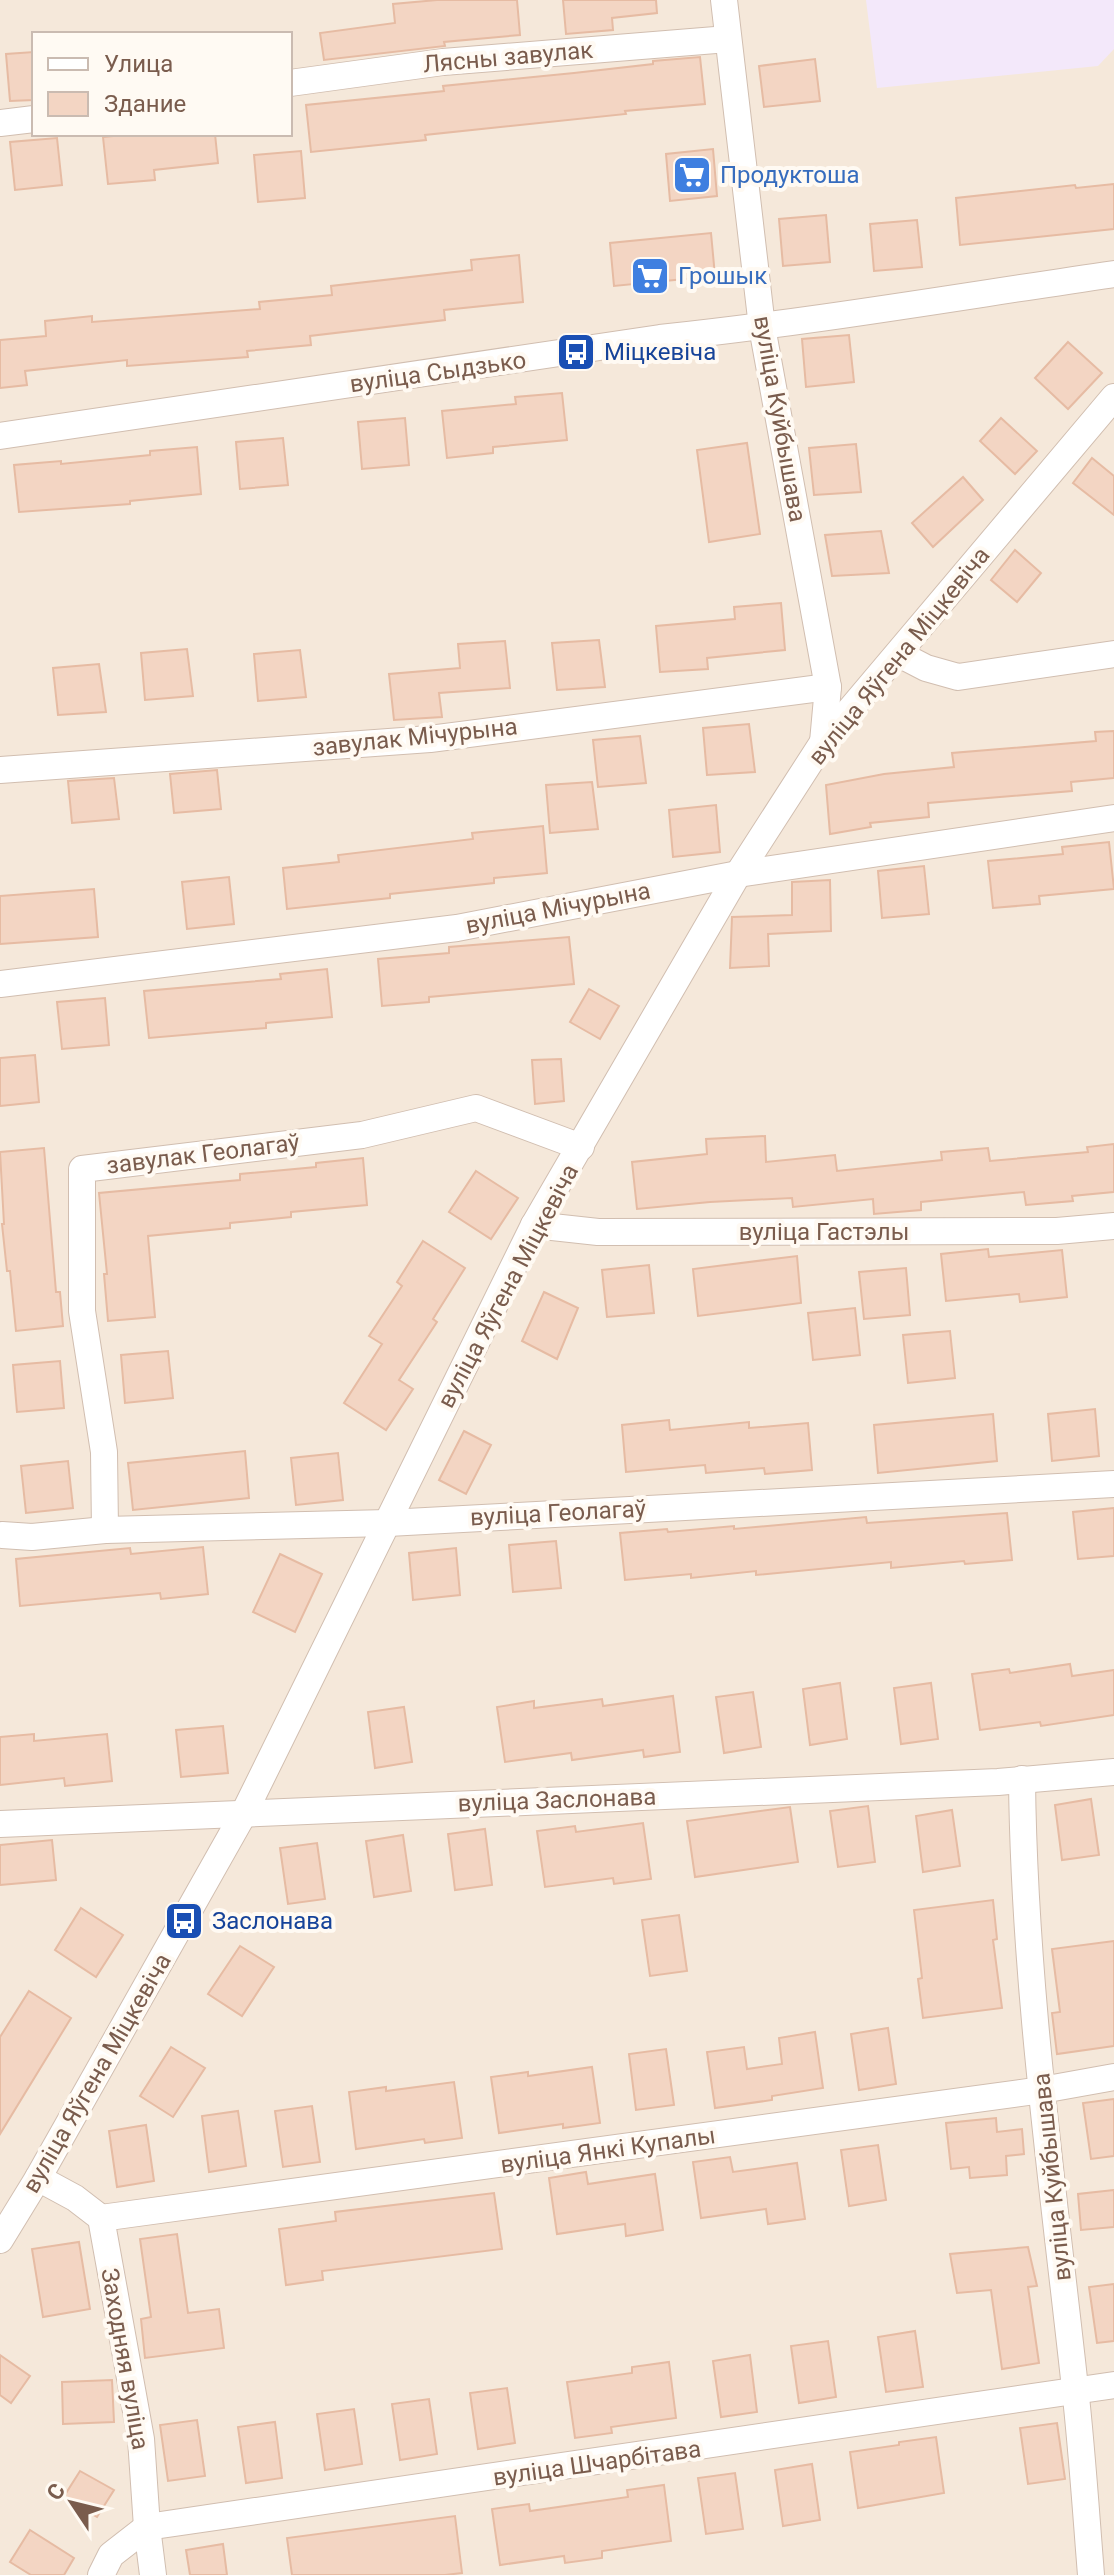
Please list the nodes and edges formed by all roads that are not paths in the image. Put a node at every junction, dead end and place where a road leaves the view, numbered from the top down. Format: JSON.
{"nodes":[{"id":1,"x":724,"y":0,"type":"edge"},
{"id":2,"x":728,"y":39,"type":"junction"},
{"id":3,"x":292,"y":83,"type":"edge"},
{"id":4,"x":32,"y":119,"type":"edge"},
{"id":5,"x":0,"y":123,"type":"edge"},
{"id":6,"x":1114,"y":274,"type":"edge"},
{"id":7,"x":762,"y":327,"type":"junction"},
{"id":8,"x":1114,"y":397,"type":"edge"},
{"id":9,"x":0,"y":436,"type":"edge"},
{"id":10,"x":899,"y":654,"type":"junction"},
{"id":11,"x":1114,"y":654,"type":"edge"},
{"id":12,"x":828,"y":687,"type":"junction"},
{"id":13,"x":823,"y":742,"type":"junction"},
{"id":14,"x":0,"y":770,"type":"edge"},
{"id":15,"x":1114,"y":818,"type":"edge"},
{"id":16,"x":738,"y":874,"type":"junction"},
{"id":17,"x":0,"y":984,"type":"edge"},
{"id":18,"x":581,"y":1147,"type":"junction"},
{"id":19,"x":534,"y":1225,"type":"junction"},
{"id":20,"x":1114,"y":1226,"type":"edge"},
{"id":21,"x":1114,"y":1484,"type":"edge"},
{"id":22,"x":388,"y":1523,"type":"junction"},
{"id":23,"x":105,"y":1530,"type":"junction"},
{"id":24,"x":2,"y":1535,"type":"dead end"},
{"id":25,"x":1114,"y":1772,"type":"edge"},
{"id":26,"x":1022,"y":1779,"type":"junction"},
{"id":27,"x":244,"y":1813,"type":"junction"},
{"id":28,"x":0,"y":1824,"type":"edge"},
{"id":29,"x":1114,"y":2077,"type":"edge"},
{"id":30,"x":1042,"y":2090,"type":"junction"},
{"id":31,"x":38,"y":2178,"type":"junction"},
{"id":32,"x":101,"y":2218,"type":"junction"},
{"id":33,"x":0,"y":2240,"type":"edge"},
{"id":34,"x":1114,"y":2385,"type":"edge"},
{"id":35,"x":1076,"y":2392,"type":"junction"},
{"id":36,"x":147,"y":2527,"type":"junction"},
{"id":37,"x":101,"y":2575,"type":"edge"},
{"id":38,"x":153,"y":2575,"type":"edge"},
{"id":39,"x":1091,"y":2575,"type":"edge"}],
"edges":[{"from":1,"to":2,"type":"street","name":"вуліца Куйбышава"},
{"from":2,"to":3,"type":"street","name":"Лясны завулак"},
{"from":2,"to":7,"type":"street","name":"вуліца Куйбышава"},
{"from":4,"to":5,"type":"street"},
{"from":6,"to":7,"type":"street","name":"вуліца Сыдзько"},
{"from":7,"to":9,"type":"street","name":"вуліца Сыдзько"},
{"from":7,"to":12,"type":"street","name":"вуліца Куйбышава"},
{"from":8,"to":10,"type":"street","name":"вуліца Яўгена Міцкевіча"},
{"from":10,"to":11,"type":"street"},
{"from":10,"to":13,"type":"street","name":"вуліца Яўгена Міцкевіча"},
{"from":12,"to":13,"type":"street","name":"вуліца Куйбышава"},
{"from":12,"to":14,"type":"street","name":"завулак Мічурына"},
{"from":13,"to":16,"type":"street","name":"вуліца Яўгена Міцкевіча"},
{"from":15,"to":16,"type":"street","name":"вуліца Мічурына"},
{"from":16,"to":17,"type":"street","name":"вуліца Мічурына"},
{"from":16,"to":18,"type":"street","name":"вуліца Яўгена Міцкевіча"},
{"from":18,"to":19,"type":"street","name":"вуліца Яўгена Міцкевіча"},
{"from":18,"to":23,"type":"street","name":"завулак Геолагаў"},
{"from":19,"to":20,"type":"street","name":"вуліца Гастэлы"},
{"from":19,"to":22,"type":"street","name":"вуліца Яўгена Міцкевіча"},
{"from":21,"to":22,"type":"street","name":"вуліца Геолагаў"},
{"from":22,"to":23,"type":"street","name":"вуліца Геолагаў"},
{"from":22,"to":27,"type":"street","name":"вуліца Яўгена Міцкевіча"},
{"from":23,"to":24,"type":"street","name":"вуліца Геолагаў"},
{"from":25,"to":26,"type":"street","name":"вуліца Заслонава"},
{"from":26,"to":27,"type":"street","name":"вуліца Заслонава"},
{"from":26,"to":30,"type":"street","name":"вуліца Куйбышава"},
{"from":27,"to":28,"type":"street","name":"вуліца Заслонава"},
{"from":27,"to":31,"type":"street","name":"вуліца Яўгена Міцкевіча"},
{"from":29,"to":30,"type":"street","name":"вуліца Янкі Купалы"},
{"from":30,"to":32,"type":"street","name":"вуліца Янкі Купалы"},
{"from":30,"to":35,"type":"street","name":"вуліца Куйбышава"},
{"from":31,"to":32,"type":"street"},
{"from":31,"to":33,"type":"street","name":"вуліца Яўгена Міцкевіча"},
{"from":32,"to":36,"type":"street","name":"Заходняя вуліца"},
{"from":34,"to":35,"type":"street","name":"вуліца Шчарбітава"},
{"from":35,"to":36,"type":"street","name":"вуліца Шчарбітава"},
{"from":35,"to":39,"type":"street","name":"вуліца Куйбышава"},
{"from":36,"to":37,"type":"street","name":"вуліца Шчарбітава"},
{"from":36,"to":38,"type":"street","name":"Заходняя вуліца"}]}
